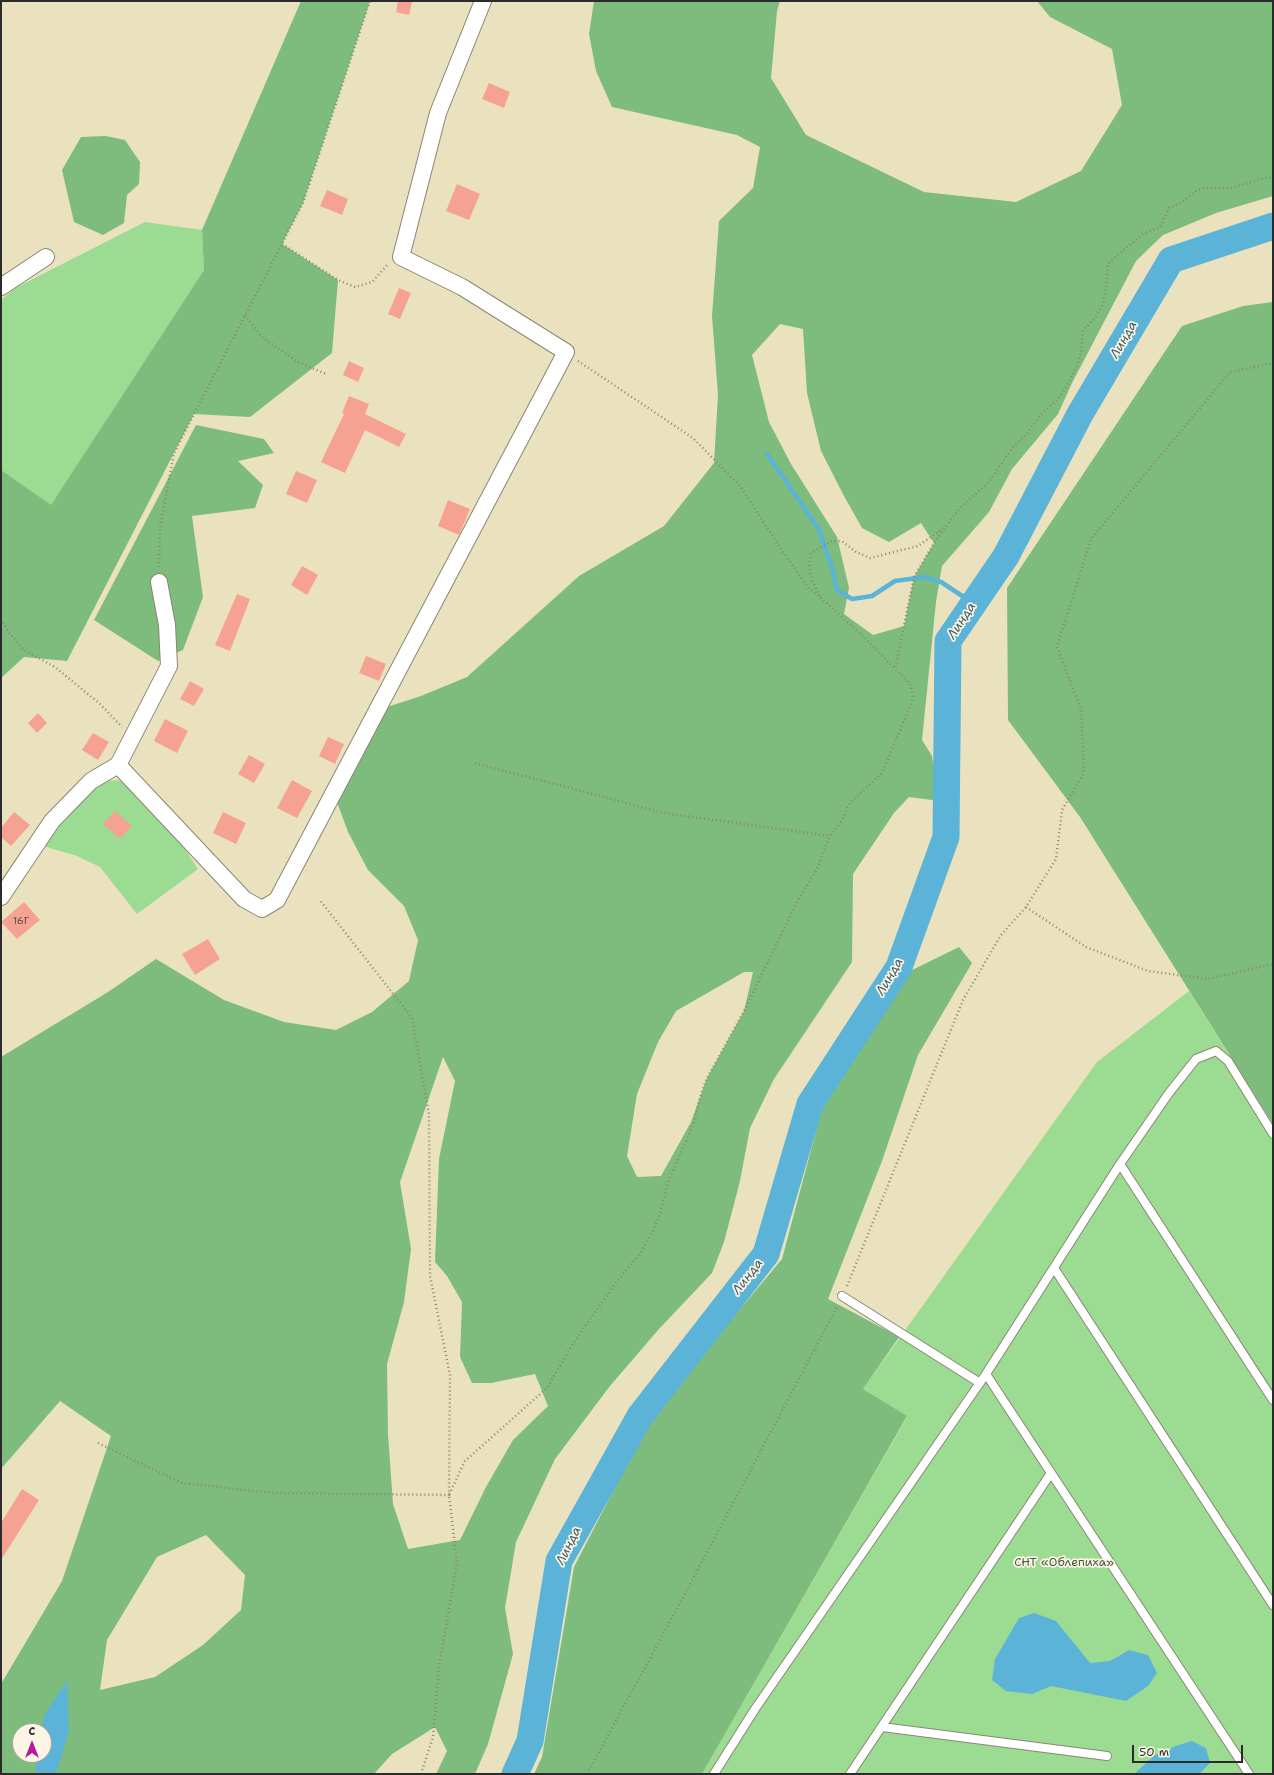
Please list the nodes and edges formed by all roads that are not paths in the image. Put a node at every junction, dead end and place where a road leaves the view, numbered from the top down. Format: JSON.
{"nodes":[{"id":1,"x":483,"y":1,"type":"edge"},
{"id":2,"x":46,"y":257,"type":"dead end"},
{"id":3,"x":1,"y":287,"type":"edge"},
{"id":4,"x":159,"y":582,"type":"road end"},
{"id":5,"x":118,"y":765,"type":"junction"},
{"id":6,"x":1,"y":897,"type":"edge"},
{"id":7,"x":1273,"y":1134,"type":"edge"},
{"id":8,"x":1120,"y":1164,"type":"junction"},
{"id":9,"x":1054,"y":1268,"type":"junction"},
{"id":10,"x":842,"y":1296,"type":"road end"},
{"id":11,"x":986,"y":1374,"type":"junction"},
{"id":12,"x":980,"y":1383,"type":"junction"},
{"id":13,"x":1273,"y":1400,"type":"edge"},
{"id":14,"x":1051,"y":1473,"type":"junction"},
{"id":15,"x":1273,"y":1605,"type":"edge"},
{"id":16,"x":882,"y":1726,"type":"junction"},
{"id":17,"x":1107,"y":1756,"type":"dead end"},
{"id":18,"x":714,"y":1774,"type":"edge"},
{"id":19,"x":850,"y":1774,"type":"edge"},
{"id":20,"x":1249,"y":1774,"type":"edge"}],
"edges":[{"from":1,"to":5,"type":"street"},
{"from":2,"to":3,"type":"street"},
{"from":4,"to":5,"type":"street"},
{"from":5,"to":6,"type":"street"},
{"from":7,"to":8,"type":"lane"},
{"from":8,"to":9,"type":"lane"},
{"from":8,"to":13,"type":"lane"},
{"from":9,"to":11,"type":"lane"},
{"from":9,"to":15,"type":"lane"},
{"from":10,"to":12,"type":"lane"},
{"from":11,"to":12,"type":"lane"},
{"from":11,"to":14,"type":"lane"},
{"from":12,"to":18,"type":"lane"},
{"from":14,"to":16,"type":"lane"},
{"from":14,"to":20,"type":"lane"},
{"from":16,"to":17,"type":"lane"},
{"from":16,"to":19,"type":"lane"}]}
